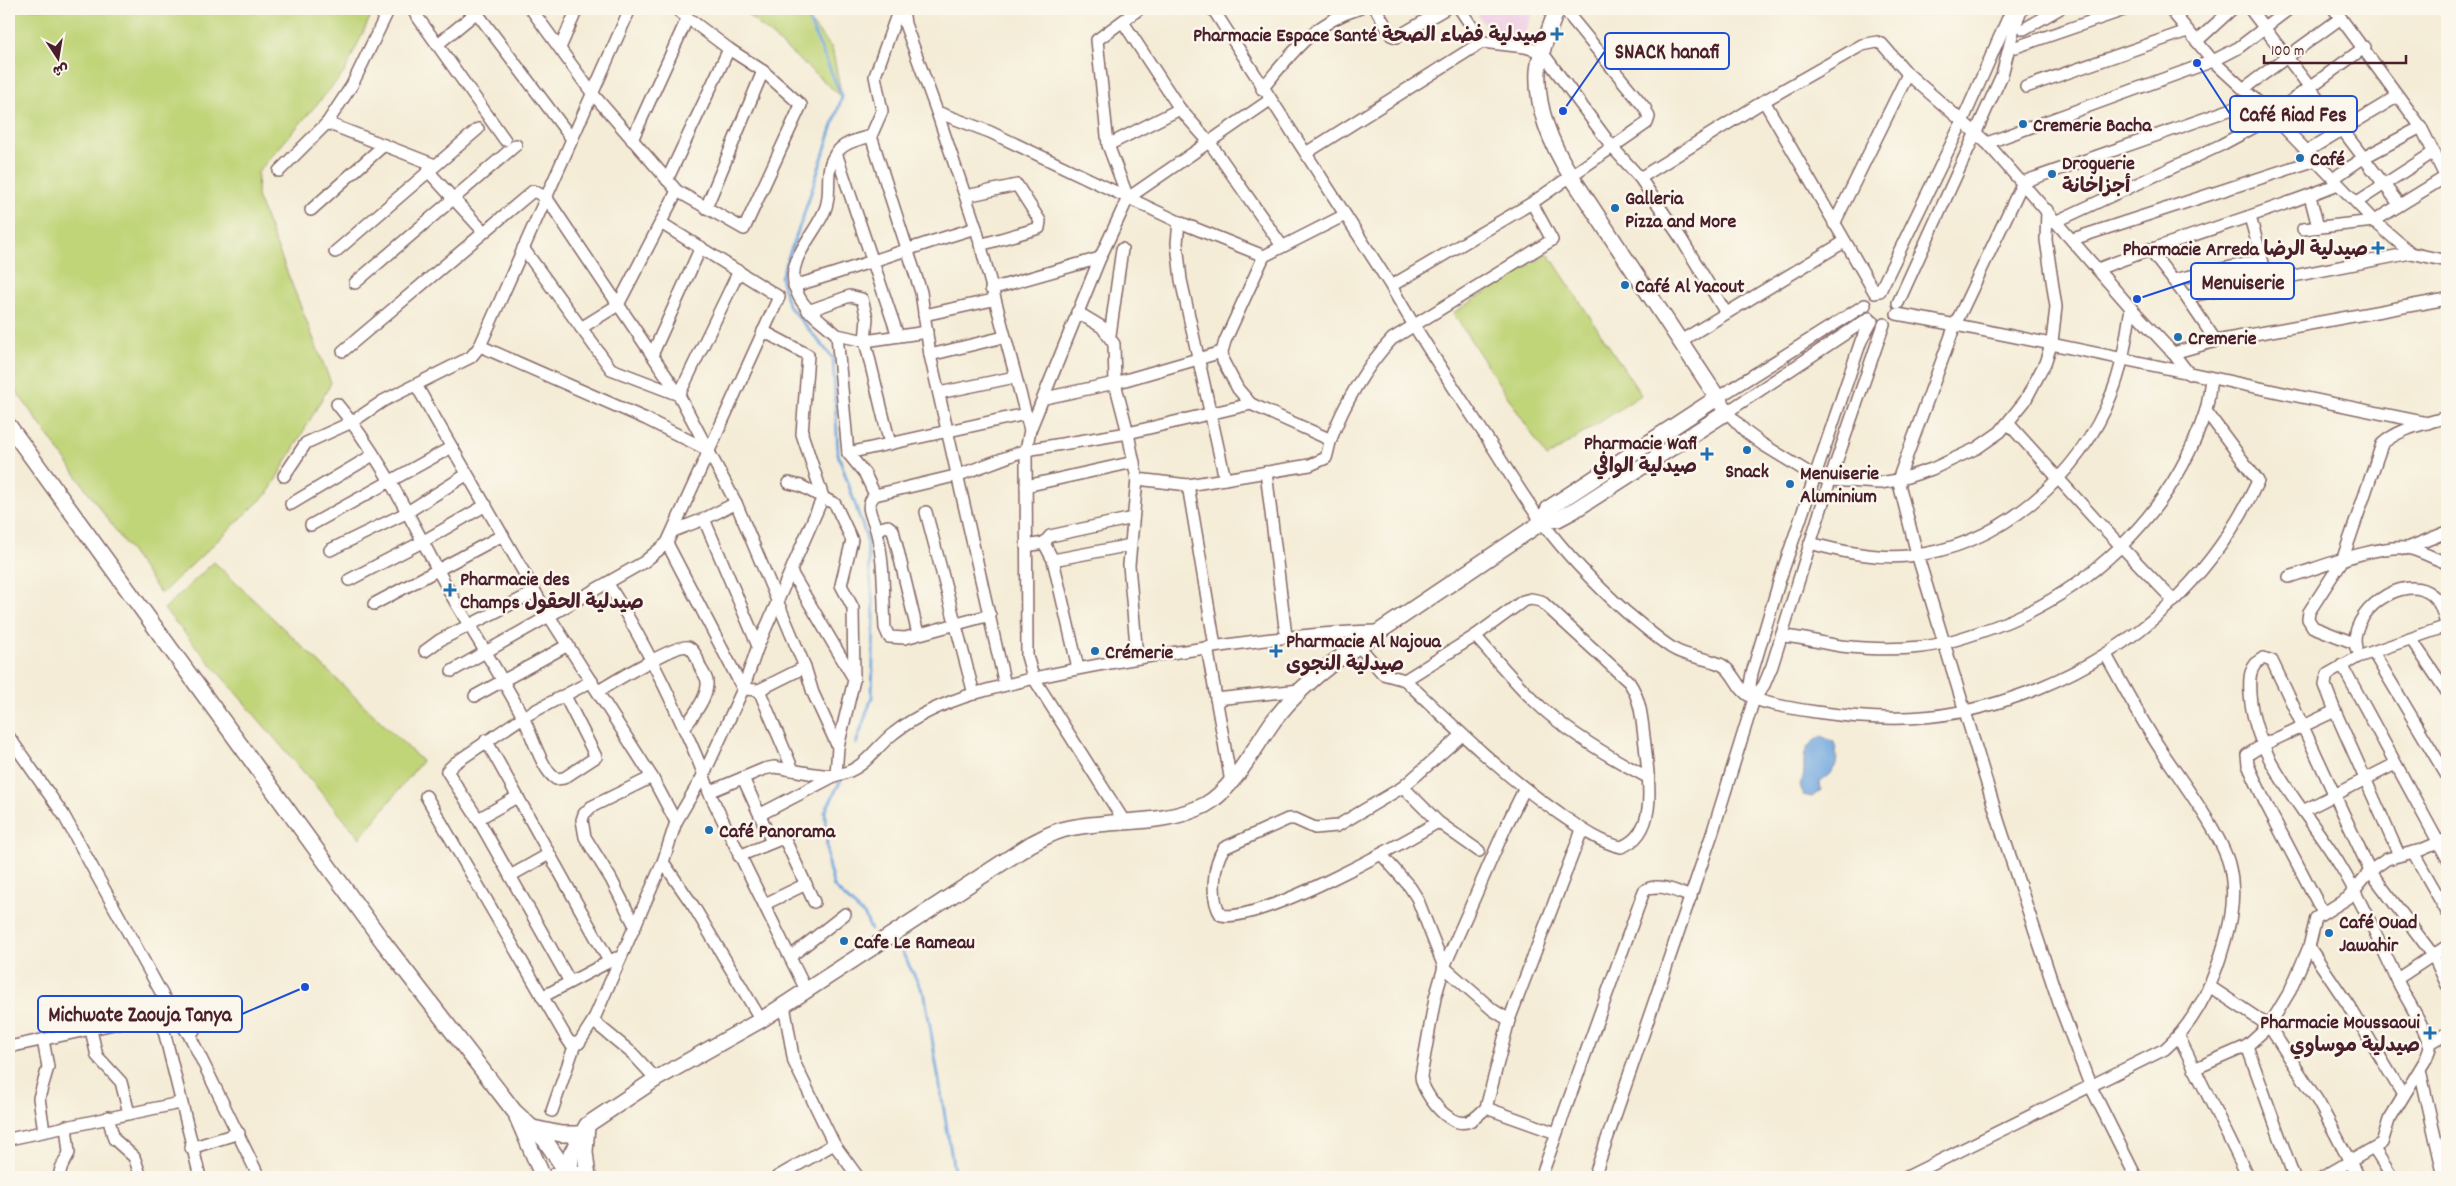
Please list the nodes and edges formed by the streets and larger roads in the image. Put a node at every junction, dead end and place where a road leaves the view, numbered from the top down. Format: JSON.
{"nodes":[{"id":1,"x":388,"y":9,"type":"edge"},
{"id":2,"x":412,"y":9,"type":"edge"},
{"id":3,"x":531,"y":9,"type":"edge"},
{"id":4,"x":577,"y":9,"type":"edge"},
{"id":5,"x":630,"y":9,"type":"edge"},
{"id":6,"x":676,"y":9,"type":"edge"},
{"id":7,"x":899,"y":9,"type":"edge"},
{"id":8,"x":904,"y":9,"type":"edge"},
{"id":9,"x":1139,"y":9,"type":"edge"},
{"id":10,"x":1213,"y":9,"type":"edge"},
{"id":11,"x":1358,"y":9,"type":"edge"},
{"id":12,"x":1376,"y":9,"type":"edge"},
{"id":13,"x":1444,"y":9,"type":"edge"},
{"id":14,"x":1460,"y":9,"type":"edge"},
{"id":15,"x":1557,"y":9,"type":"edge"},
{"id":16,"x":1564,"y":9,"type":"edge"},
{"id":17,"x":2012,"y":9,"type":"edge"},
{"id":18,"x":2022,"y":9,"type":"edge"},
{"id":19,"x":2059,"y":9,"type":"edge"},
{"id":20,"x":2127,"y":9,"type":"edge"},
{"id":21,"x":2170,"y":9,"type":"edge"},
{"id":22,"x":2232,"y":9,"type":"edge"},
{"id":23,"x":2250,"y":9,"type":"edge"},
{"id":24,"x":2289,"y":9,"type":"edge"},
{"id":25,"x":476,"y":10,"type":"edge"},
{"id":26,"x":2337,"y":13,"type":"edge"},
{"id":27,"x":687,"y":19,"type":"junction"},
{"id":28,"x":1123,"y":22,"type":"junction"},
{"id":29,"x":2264,"y":28,"type":"junction"},
{"id":30,"x":2024,"y":30,"type":"dead end"},
{"id":31,"x":2187,"y":31,"type":"junction"},
{"id":32,"x":2196,"y":41,"type":"junction"},
{"id":33,"x":1482,"y":42,"type":"junction"},
{"id":34,"x":438,"y":44,"type":"junction"},
{"id":35,"x":2016,"y":47,"type":"dead end"},
{"id":36,"x":560,"y":48,"type":"junction"},
{"id":37,"x":2364,"y":48,"type":"junction"},
{"id":38,"x":729,"y":49,"type":"junction"},
{"id":39,"x":1542,"y":52,"type":"junction"},
{"id":40,"x":2286,"y":58,"type":"junction"},
{"id":41,"x":2213,"y":61,"type":"junction"},
{"id":42,"x":763,"y":71,"type":"junction"},
{"id":43,"x":1908,"y":74,"type":"junction"},
{"id":44,"x":2026,"y":87,"type":"dead end"},
{"id":45,"x":2243,"y":88,"type":"junction"},
{"id":46,"x":2310,"y":88,"type":"junction"},
{"id":47,"x":1262,"y":89,"type":"junction"},
{"id":48,"x":592,"y":93,"type":"junction"},
{"id":49,"x":2398,"y":96,"type":"junction"},
{"id":50,"x":1270,"y":100,"type":"junction"},
{"id":51,"x":1764,"y":101,"type":"junction"},
{"id":52,"x":2255,"y":101,"type":"junction"},
{"id":53,"x":1180,"y":109,"type":"junction"},
{"id":54,"x":937,"y":112,"type":"junction"},
{"id":55,"x":2273,"y":116,"type":"junction"},
{"id":56,"x":1962,"y":120,"type":"junction"},
{"id":57,"x":327,"y":123,"type":"junction"},
{"id":58,"x":2421,"y":127,"type":"junction"},
{"id":59,"x":478,"y":129,"type":"dead end"},
{"id":60,"x":2341,"y":130,"type":"junction"},
{"id":61,"x":1976,"y":132,"type":"junction"},
{"id":62,"x":871,"y":136,"type":"junction"},
{"id":63,"x":572,"y":139,"type":"junction"},
{"id":64,"x":505,"y":140,"type":"dead end"},
{"id":65,"x":632,"y":140,"type":"junction"},
{"id":66,"x":1210,"y":143,"type":"junction"},
{"id":67,"x":1987,"y":143,"type":"junction"},
{"id":68,"x":384,"y":145,"type":"junction"},
{"id":69,"x":516,"y":145,"type":"dead end"},
{"id":70,"x":1108,"y":145,"type":"junction"},
{"id":71,"x":1614,"y":148,"type":"junction"},
{"id":72,"x":2307,"y":151,"type":"junction"},
{"id":73,"x":2434,"y":152,"type":"junction"},
{"id":74,"x":836,"y":153,"type":"junction"},
{"id":75,"x":1306,"y":153,"type":"junction"},
{"id":76,"x":2363,"y":158,"type":"junction"},
{"id":77,"x":2316,"y":160,"type":"junction"},
{"id":78,"x":431,"y":168,"type":"junction"},
{"id":79,"x":279,"y":171,"type":"dead end"},
{"id":80,"x":1570,"y":176,"type":"junction"},
{"id":81,"x":1640,"y":178,"type":"junction"},
{"id":82,"x":2447,"y":178,"type":"edge"},
{"id":83,"x":667,"y":180,"type":"junction"},
{"id":84,"x":2336,"y":181,"type":"junction"},
{"id":85,"x":2023,"y":182,"type":"junction"},
{"id":86,"x":2384,"y":184,"type":"junction"},
{"id":87,"x":677,"y":191,"type":"junction"},
{"id":88,"x":966,"y":196,"type":"junction"},
{"id":89,"x":2310,"y":196,"type":"junction"},
{"id":90,"x":546,"y":197,"type":"junction"},
{"id":91,"x":454,"y":198,"type":"junction"},
{"id":92,"x":1128,"y":198,"type":"junction"},
{"id":93,"x":2357,"y":202,"type":"junction"},
{"id":94,"x":1532,"y":203,"type":"junction"},
{"id":95,"x":2399,"y":204,"type":"junction"},
{"id":96,"x":706,"y":208,"type":"junction"},
{"id":97,"x":311,"y":210,"type":"dead end"},
{"id":98,"x":2047,"y":210,"type":"junction"},
{"id":99,"x":1345,"y":215,"type":"junction"},
{"id":100,"x":2250,"y":217,"type":"junction"},
{"id":101,"x":2057,"y":221,"type":"junction"},
{"id":102,"x":2374,"y":221,"type":"junction"},
{"id":103,"x":1179,"y":222,"type":"junction"},
{"id":104,"x":661,"y":223,"type":"junction"},
{"id":105,"x":1834,"y":224,"type":"junction"},
{"id":106,"x":2318,"y":227,"type":"junction"},
{"id":107,"x":976,"y":228,"type":"junction"},
{"id":108,"x":2303,"y":229,"type":"dead end"},
{"id":109,"x":484,"y":232,"type":"junction"},
{"id":110,"x":2072,"y":239,"type":"junction"},
{"id":111,"x":1844,"y":242,"type":"junction"},
{"id":112,"x":980,"y":245,"type":"junction"},
{"id":113,"x":1282,"y":246,"type":"junction"},
{"id":114,"x":700,"y":247,"type":"junction"},
{"id":115,"x":523,"y":248,"type":"junction"},
{"id":116,"x":908,"y":248,"type":"junction"},
{"id":117,"x":1122,"y":249,"type":"dead end"},
{"id":118,"x":2149,"y":249,"type":"junction"},
{"id":119,"x":335,"y":252,"type":"dead end"},
{"id":120,"x":2411,"y":253,"type":"junction"},
{"id":121,"x":1264,"y":256,"type":"junction"},
{"id":122,"x":1100,"y":258,"type":"junction"},
{"id":123,"x":2262,"y":260,"type":"junction"},
{"id":124,"x":2447,"y":261,"type":"edge"},
{"id":125,"x":873,"y":263,"type":"junction"},
{"id":126,"x":2098,"y":269,"type":"junction"},
{"id":127,"x":739,"y":271,"type":"junction"},
{"id":128,"x":2173,"y":280,"type":"junction"},
{"id":129,"x":2268,"y":281,"type":"junction"},
{"id":130,"x":355,"y":284,"type":"dead end"},
{"id":131,"x":794,"y":286,"type":"junction"},
{"id":132,"x":1391,"y":286,"type":"junction"},
{"id":133,"x":991,"y":288,"type":"junction"},
{"id":134,"x":1878,"y":292,"type":"junction"},
{"id":135,"x":2186,"y":297,"type":"junction"},
{"id":136,"x":2447,"y":299,"type":"edge"},
{"id":137,"x":993,"y":300,"type":"junction"},
{"id":138,"x":618,"y":304,"type":"junction"},
{"id":139,"x":1865,"y":305,"type":"junction"},
{"id":140,"x":2131,"y":308,"type":"junction"},
{"id":141,"x":1898,"y":309,"type":"junction"},
{"id":142,"x":808,"y":311,"type":"junction"},
{"id":143,"x":1077,"y":312,"type":"junction"},
{"id":144,"x":1726,"y":313,"type":"junction"},
{"id":145,"x":924,"y":315,"type":"junction"},
{"id":146,"x":1870,"y":320,"type":"junction"},
{"id":147,"x":1412,"y":324,"type":"junction"},
{"id":148,"x":1884,"y":324,"type":"junction"},
{"id":149,"x":1955,"y":325,"type":"junction"},
{"id":150,"x":581,"y":328,"type":"junction"},
{"id":151,"x":763,"y":331,"type":"junction"},
{"id":152,"x":927,"y":332,"type":"junction"},
{"id":153,"x":1850,"y":333,"type":"junction"},
{"id":154,"x":837,"y":335,"type":"junction"},
{"id":155,"x":1110,"y":335,"type":"junction"},
{"id":156,"x":898,"y":336,"type":"junction"},
{"id":157,"x":1004,"y":338,"type":"junction"},
{"id":158,"x":865,"y":341,"type":"junction"},
{"id":159,"x":1861,"y":341,"type":"junction"},
{"id":160,"x":2216,"y":341,"type":"junction"},
{"id":161,"x":1679,"y":342,"type":"junction"},
{"id":162,"x":2052,"y":342,"type":"junction"},
{"id":163,"x":480,"y":346,"type":"junction"},
{"id":164,"x":344,"y":351,"type":"dead end"},
{"id":165,"x":1222,"y":352,"type":"junction"},
{"id":166,"x":2173,"y":353,"type":"junction"},
{"id":167,"x":652,"y":354,"type":"junction"},
{"id":168,"x":930,"y":355,"type":"junction"},
{"id":169,"x":1198,"y":357,"type":"junction"},
{"id":170,"x":2123,"y":358,"type":"junction"},
{"id":171,"x":2189,"y":374,"type":"junction"},
{"id":172,"x":1015,"y":377,"type":"junction"},
{"id":173,"x":2211,"y":379,"type":"junction"},
{"id":174,"x":1115,"y":383,"type":"junction"},
{"id":175,"x":416,"y":385,"type":"junction"},
{"id":176,"x":940,"y":393,"type":"junction"},
{"id":177,"x":679,"y":395,"type":"junction"},
{"id":178,"x":1045,"y":398,"type":"junction"},
{"id":179,"x":1717,"y":398,"type":"junction"},
{"id":180,"x":337,"y":404,"type":"dead end"},
{"id":181,"x":1251,"y":404,"type":"junction"},
{"id":182,"x":2206,"y":411,"type":"junction"},
{"id":183,"x":1727,"y":412,"type":"junction"},
{"id":184,"x":1026,"y":414,"type":"junction"},
{"id":185,"x":1211,"y":414,"type":"junction"},
{"id":186,"x":2447,"y":417,"type":"edge"},
{"id":187,"x":352,"y":422,"type":"junction"},
{"id":188,"x":2428,"y":422,"type":"junction"},
{"id":189,"x":2008,"y":423,"type":"junction"},
{"id":190,"x":9,"y":426,"type":"edge"},
{"id":191,"x":1030,"y":430,"type":"junction"},
{"id":192,"x":950,"y":433,"type":"junction"},
{"id":193,"x":1128,"y":433,"type":"junction"},
{"id":194,"x":1331,"y":440,"type":"junction"},
{"id":195,"x":890,"y":444,"type":"junction"},
{"id":196,"x":450,"y":448,"type":"junction"},
{"id":197,"x":708,"y":450,"type":"junction"},
{"id":198,"x":1026,"y":450,"type":"junction"},
{"id":199,"x":848,"y":453,"type":"junction"},
{"id":200,"x":373,"y":455,"type":"junction"},
{"id":201,"x":1134,"y":462,"type":"junction"},
{"id":202,"x":1266,"y":472,"type":"junction"},
{"id":203,"x":466,"y":474,"type":"junction"},
{"id":204,"x":959,"y":475,"type":"junction"},
{"id":205,"x":284,"y":476,"type":"dead end"},
{"id":206,"x":1814,"y":476,"type":"junction"},
{"id":207,"x":1137,"y":479,"type":"junction"},
{"id":208,"x":1225,"y":479,"type":"junction"},
{"id":209,"x":1830,"y":480,"type":"junction"},
{"id":210,"x":1898,"y":480,"type":"junction"},
{"id":211,"x":2059,"y":480,"type":"junction"},
{"id":212,"x":389,"y":483,"type":"junction"},
{"id":213,"x":789,"y":483,"type":"dead end"},
{"id":214,"x":1188,"y":485,"type":"junction"},
{"id":215,"x":1026,"y":486,"type":"junction"},
{"id":216,"x":875,"y":494,"type":"junction"},
{"id":217,"x":823,"y":497,"type":"junction"},
{"id":218,"x":736,"y":503,"type":"junction"},
{"id":219,"x":291,"y":504,"type":"dead end"},
{"id":220,"x":486,"y":505,"type":"junction"},
{"id":221,"x":926,"y":512,"type":"dead end"},
{"id":222,"x":406,"y":513,"type":"junction"},
{"id":223,"x":1133,"y":518,"type":"junction"},
{"id":224,"x":704,"y":519,"type":"junction"},
{"id":225,"x":1542,"y":522,"type":"junction"},
{"id":226,"x":311,"y":525,"type":"dead end"},
{"id":227,"x":876,"y":529,"type":"junction"},
{"id":228,"x":673,"y":531,"type":"junction"},
{"id":229,"x":2447,"y":532,"type":"edge"},
{"id":230,"x":504,"y":535,"type":"junction"},
{"id":231,"x":422,"y":542,"type":"junction"},
{"id":232,"x":667,"y":543,"type":"junction"},
{"id":233,"x":1044,"y":543,"type":"junction"},
{"id":234,"x":1810,"y":543,"type":"junction"},
{"id":235,"x":1131,"y":545,"type":"junction"},
{"id":236,"x":1026,"y":546,"type":"junction"},
{"id":237,"x":2121,"y":546,"type":"junction"},
{"id":238,"x":2405,"y":548,"type":"junction"},
{"id":239,"x":330,"y":550,"type":"dead end"},
{"id":240,"x":1918,"y":554,"type":"junction"},
{"id":241,"x":1053,"y":560,"type":"junction"},
{"id":242,"x":2342,"y":561,"type":"junction"},
{"id":243,"x":2447,"y":563,"type":"edge"},
{"id":244,"x":438,"y":570,"type":"junction"},
{"id":245,"x":791,"y":572,"type":"junction"},
{"id":246,"x":2289,"y":577,"type":"dead end"},
{"id":247,"x":349,"y":580,"type":"dead end"},
{"id":248,"x":608,"y":584,"type":"junction"},
{"id":249,"x":535,"y":592,"type":"junction"},
{"id":250,"x":778,"y":601,"type":"junction"},
{"id":251,"x":2174,"y":601,"type":"junction"},
{"id":252,"x":374,"y":604,"type":"dead end"},
{"id":253,"x":990,"y":615,"type":"junction"},
{"id":254,"x":549,"y":616,"type":"junction"},
{"id":255,"x":954,"y":623,"type":"junction"},
{"id":256,"x":2447,"y":626,"type":"edge"},
{"id":257,"x":471,"y":627,"type":"junction"},
{"id":258,"x":1379,"y":631,"type":"junction"},
{"id":259,"x":918,"y":634,"type":"junction"},
{"id":260,"x":1286,"y":636,"type":"junction"},
{"id":261,"x":1475,"y":636,"type":"junction"},
{"id":262,"x":1781,"y":636,"type":"junction"},
{"id":263,"x":2411,"y":639,"type":"junction"},
{"id":264,"x":1945,"y":642,"type":"junction"},
{"id":265,"x":2354,"y":643,"type":"junction"},
{"id":266,"x":568,"y":645,"type":"junction"},
{"id":267,"x":1358,"y":645,"type":"junction"},
{"id":268,"x":758,"y":646,"type":"junction"},
{"id":269,"x":1211,"y":647,"type":"junction"},
{"id":270,"x":425,"y":651,"type":"dead end"},
{"id":271,"x":485,"y":651,"type":"junction"},
{"id":272,"x":2373,"y":652,"type":"junction"},
{"id":273,"x":2106,"y":655,"type":"junction"},
{"id":274,"x":1138,"y":657,"type":"junction"},
{"id":275,"x":2358,"y":657,"type":"junction"},
{"id":276,"x":651,"y":661,"type":"junction"},
{"id":277,"x":2342,"y":665,"type":"junction"},
{"id":278,"x":805,"y":667,"type":"junction"},
{"id":279,"x":1078,"y":668,"type":"junction"},
{"id":280,"x":452,"y":671,"type":"dead end"},
{"id":281,"x":1033,"y":678,"type":"junction"},
{"id":282,"x":854,"y":680,"type":"junction"},
{"id":283,"x":1405,"y":680,"type":"junction"},
{"id":284,"x":502,"y":681,"type":"junction"},
{"id":285,"x":1005,"y":685,"type":"junction"},
{"id":286,"x":595,"y":686,"type":"junction"},
{"id":287,"x":743,"y":689,"type":"junction"},
{"id":288,"x":760,"y":690,"type":"junction"},
{"id":289,"x":1300,"y":690,"type":"junction"},
{"id":290,"x":2447,"y":692,"type":"edge"},
{"id":291,"x":974,"y":694,"type":"junction"},
{"id":292,"x":475,"y":696,"type":"dead end"},
{"id":293,"x":565,"y":696,"type":"junction"},
{"id":294,"x":1216,"y":699,"type":"junction"},
{"id":295,"x":1754,"y":699,"type":"junction"},
{"id":296,"x":2335,"y":711,"type":"junction"},
{"id":297,"x":1965,"y":712,"type":"junction"},
{"id":298,"x":523,"y":717,"type":"junction"},
{"id":299,"x":2302,"y":727,"type":"junction"},
{"id":300,"x":684,"y":729,"type":"junction"},
{"id":301,"x":1462,"y":735,"type":"junction"},
{"id":302,"x":9,"y":737,"type":"edge"},
{"id":303,"x":486,"y":740,"type":"junction"},
{"id":304,"x":2263,"y":745,"type":"junction"},
{"id":305,"x":838,"y":747,"type":"junction"},
{"id":306,"x":2395,"y":764,"type":"junction"},
{"id":307,"x":794,"y":770,"type":"junction"},
{"id":308,"x":704,"y":774,"type":"junction"},
{"id":309,"x":836,"y":776,"type":"junction"},
{"id":310,"x":2447,"y":776,"type":"edge"},
{"id":311,"x":652,"y":777,"type":"junction"},
{"id":312,"x":743,"y":778,"type":"junction"},
{"id":313,"x":1648,"y":778,"type":"junction"},
{"id":314,"x":2365,"y":780,"type":"junction"},
{"id":315,"x":1231,"y":782,"type":"junction"},
{"id":316,"x":1403,"y":787,"type":"junction"},
{"id":317,"x":1524,"y":790,"type":"junction"},
{"id":318,"x":708,"y":792,"type":"junction"},
{"id":319,"x":2334,"y":795,"type":"junction"},
{"id":320,"x":426,"y":796,"type":"dead end"},
{"id":321,"x":517,"y":797,"type":"junction"},
{"id":322,"x":2303,"y":811,"type":"junction"},
{"id":323,"x":761,"y":814,"type":"junction"},
{"id":324,"x":478,"y":819,"type":"junction"},
{"id":325,"x":1124,"y":821,"type":"junction"},
{"id":326,"x":676,"y":822,"type":"junction"},
{"id":327,"x":1438,"y":822,"type":"junction"},
{"id":328,"x":1582,"y":830,"type":"junction"},
{"id":329,"x":2443,"y":841,"type":"edge"},
{"id":330,"x":772,"y":842,"type":"junction"},
{"id":331,"x":1480,"y":851,"type":"dead end"},
{"id":332,"x":2413,"y":852,"type":"junction"},
{"id":333,"x":549,"y":854,"type":"junction"},
{"id":334,"x":1382,"y":855,"type":"junction"},
{"id":335,"x":2399,"y":855,"type":"junction"},
{"id":336,"x":739,"y":856,"type":"junction"},
{"id":337,"x":2447,"y":858,"type":"edge"},
{"id":338,"x":663,"y":862,"type":"junction"},
{"id":339,"x":2370,"y":871,"type":"junction"},
{"id":340,"x":510,"y":876,"type":"junction"},
{"id":341,"x":806,"y":884,"type":"junction"},
{"id":342,"x":2355,"y":890,"type":"junction"},
{"id":343,"x":1691,"y":897,"type":"junction"},
{"id":344,"x":814,"y":902,"type":"dead end"},
{"id":345,"x":765,"y":904,"type":"junction"},
{"id":346,"x":2447,"y":912,"type":"edge"},
{"id":347,"x":2323,"y":913,"type":"junction"},
{"id":348,"x":845,"y":914,"type":"dead end"},
{"id":349,"x":635,"y":926,"type":"junction"},
{"id":350,"x":2447,"y":946,"type":"edge"},
{"id":351,"x":2308,"y":947,"type":"junction"},
{"id":352,"x":2433,"y":955,"type":"junction"},
{"id":353,"x":622,"y":956,"type":"junction"},
{"id":354,"x":790,"y":957,"type":"junction"},
{"id":355,"x":609,"y":961,"type":"junction"},
{"id":356,"x":1444,"y":967,"type":"junction"},
{"id":357,"x":2397,"y":979,"type":"junction"},
{"id":358,"x":570,"y":982,"type":"junction"},
{"id":359,"x":2447,"y":985,"type":"edge"},
{"id":360,"x":2210,"y":986,"type":"junction"},
{"id":361,"x":806,"y":990,"type":"junction"},
{"id":362,"x":542,"y":997,"type":"junction"},
{"id":363,"x":784,"y":1005,"type":"junction"},
{"id":364,"x":761,"y":1020,"type":"junction"},
{"id":365,"x":1509,"y":1020,"type":"junction"},
{"id":366,"x":593,"y":1021,"type":"junction"},
{"id":367,"x":197,"y":1026,"type":"dead end"},
{"id":368,"x":2268,"y":1026,"type":"junction"},
{"id":369,"x":91,"y":1030,"type":"junction"},
{"id":370,"x":2447,"y":1036,"type":"edge"},
{"id":371,"x":2178,"y":1037,"type":"junction"},
{"id":372,"x":191,"y":1038,"type":"junction"},
{"id":373,"x":43,"y":1040,"type":"junction"},
{"id":374,"x":575,"y":1044,"type":"junction"},
{"id":375,"x":2429,"y":1044,"type":"junction"},
{"id":376,"x":2247,"y":1046,"type":"junction"},
{"id":377,"x":9,"y":1047,"type":"edge"},
{"id":378,"x":2194,"y":1069,"type":"junction"},
{"id":379,"x":2420,"y":1070,"type":"junction"},
{"id":380,"x":656,"y":1080,"type":"junction"},
{"id":381,"x":2090,"y":1085,"type":"junction"},
{"id":382,"x":2403,"y":1095,"type":"junction"},
{"id":383,"x":180,"y":1103,"type":"junction"},
{"id":384,"x":1486,"y":1108,"type":"junction"},
{"id":385,"x":514,"y":1111,"type":"junction"},
{"id":386,"x":552,"y":1112,"type":"dead end"},
{"id":387,"x":129,"y":1113,"type":"junction"},
{"id":388,"x":108,"y":1117,"type":"junction"},
{"id":389,"x":66,"y":1126,"type":"junction"},
{"id":390,"x":532,"y":1127,"type":"junction"},
{"id":391,"x":583,"y":1130,"type":"junction"},
{"id":392,"x":44,"y":1131,"type":"junction"},
{"id":393,"x":239,"y":1133,"type":"junction"},
{"id":394,"x":1556,"y":1133,"type":"junction"},
{"id":395,"x":9,"y":1139,"type":"edge"},
{"id":396,"x":834,"y":1144,"type":"junction"},
{"id":397,"x":191,"y":1148,"type":"junction"},
{"id":398,"x":2374,"y":1149,"type":"junction"},
{"id":399,"x":2348,"y":1162,"type":"junction"},
{"id":400,"x":574,"y":1176,"type":"edge"},
{"id":401,"x":59,"y":1177,"type":"edge"},
{"id":402,"x":141,"y":1177,"type":"edge"},
{"id":403,"x":200,"y":1177,"type":"edge"},
{"id":404,"x":259,"y":1177,"type":"edge"},
{"id":405,"x":543,"y":1177,"type":"edge"},
{"id":406,"x":777,"y":1177,"type":"edge"},
{"id":407,"x":858,"y":1177,"type":"edge"},
{"id":408,"x":1541,"y":1177,"type":"edge"},
{"id":409,"x":1594,"y":1177,"type":"edge"},
{"id":410,"x":1907,"y":1177,"type":"edge"},
{"id":411,"x":2136,"y":1177,"type":"edge"},
{"id":412,"x":2248,"y":1177,"type":"edge"},
{"id":413,"x":2294,"y":1177,"type":"edge"},
{"id":414,"x":2323,"y":1177,"type":"edge"},
{"id":415,"x":2358,"y":1177,"type":"edge"},
{"id":416,"x":2392,"y":1177,"type":"edge"},
{"id":417,"x":2444,"y":1177,"type":"edge"}],
"edges":[{"from":1,"to":57,"type":"street"},
{"from":2,"to":34,"type":"street"},
{"from":3,"to":36,"type":"street"},
{"from":4,"to":36,"type":"street"},
{"from":5,"to":48,"type":"street"},
{"from":6,"to":27,"type":"street"},
{"from":7,"to":62,"type":"street"},
{"from":8,"to":54,"type":"street"},
{"from":9,"to":28,"type":"street"},
{"from":10,"to":47,"type":"street"},
{"from":11,"to":47,"type":"street"},
{"from":12,"to":13,"type":"street"},
{"from":14,"to":33,"type":"street"},
{"from":15,"to":39,"type":"street"},
{"from":16,"to":71,"type":"street"},
{"from":17,"to":56,"type":"street"},
{"from":18,"to":61,"type":"street"},
{"from":19,"to":30,"type":"street"},
{"from":20,"to":35,"type":"street"},
{"from":21,"to":31,"type":"street"},
{"from":22,"to":32,"type":"street"},
{"from":23,"to":29,"type":"street"},
{"from":24,"to":29,"type":"street"},
{"from":25,"to":34,"type":"street"},
{"from":25,"to":63,"type":"street"},
{"from":26,"to":37,"type":"street"},
{"from":26,"to":40,"type":"street"},
{"from":27,"to":38,"type":"street"},
{"from":27,"to":65,"type":"street"},
{"from":28,"to":53,"type":"street"},
{"from":28,"to":70,"type":"street"},
{"from":29,"to":40,"type":"street"},
{"from":29,"to":41,"type":"street"},
{"from":31,"to":32,"type":"street"},
{"from":31,"to":44,"type":"street"},
{"from":32,"to":41,"type":"street"},
{"from":33,"to":39,"type":"street"},
{"from":33,"to":75,"type":"street"},
{"from":34,"to":64,"type":"street"},
{"from":36,"to":48,"type":"street"},
{"from":37,"to":46,"type":"street"},
{"from":37,"to":49,"type":"street"},
{"from":38,"to":42,"type":"street"},
{"from":38,"to":83,"type":"street"},
{"from":39,"to":71,"type":"street"},
{"from":39,"to":80,"type":"street"},
{"from":40,"to":45,"type":"street"},
{"from":40,"to":46,"type":"street"},
{"from":41,"to":45,"type":"street"},
{"from":41,"to":67,"type":"street"},
{"from":42,"to":96,"type":"street"},
{"from":42,"to":96,"type":"street"},
{"from":43,"to":51,"type":"street"},
{"from":43,"to":56,"type":"street"},
{"from":43,"to":105,"type":"street"},
{"from":45,"to":52,"type":"street"},
{"from":46,"to":55,"type":"street"},
{"from":46,"to":60,"type":"street"},
{"from":47,"to":50,"type":"street"},
{"from":48,"to":63,"type":"street"},
{"from":48,"to":65,"type":"street"},
{"from":49,"to":58,"type":"street"},
{"from":49,"to":60,"type":"street"},
{"from":50,"to":66,"type":"street"},
{"from":50,"to":75,"type":"street"},
{"from":51,"to":81,"type":"street"},
{"from":51,"to":105,"type":"street"},
{"from":52,"to":55,"type":"street"},
{"from":52,"to":85,"type":"street"},
{"from":53,"to":66,"type":"street"},
{"from":53,"to":70,"type":"street"},
{"from":54,"to":88,"type":"street"},
{"from":54,"to":92,"type":"street"},
{"from":55,"to":72,"type":"street"},
{"from":55,"to":101,"type":"street"},
{"from":56,"to":61,"type":"street"},
{"from":56,"to":134,"type":"street"},
{"from":57,"to":68,"type":"street"},
{"from":57,"to":79,"type":"street"},
{"from":58,"to":73,"type":"street"},
{"from":58,"to":76,"type":"street"},
{"from":59,"to":78,"type":"street"},
{"from":60,"to":72,"type":"street"},
{"from":60,"to":76,"type":"street"},
{"from":61,"to":67,"type":"street"},
{"from":61,"to":141,"type":"street"},
{"from":62,"to":74,"type":"street"},
{"from":62,"to":116,"type":"street"},
{"from":63,"to":90,"type":"street"},
{"from":65,"to":83,"type":"street"},
{"from":66,"to":92,"type":"street"},
{"from":66,"to":113,"type":"street"},
{"from":67,"to":85,"type":"street"},
{"from":68,"to":78,"type":"street"},
{"from":68,"to":97,"type":"street"},
{"from":69,"to":91,"type":"street"},
{"from":70,"to":92,"type":"street"},
{"from":71,"to":80,"type":"street"},
{"from":71,"to":81,"type":"street"},
{"from":72,"to":77,"type":"street"},
{"from":73,"to":82,"type":"street"},
{"from":73,"to":86,"type":"street"},
{"from":74,"to":125,"type":"street"},
{"from":74,"to":131,"type":"street"},
{"from":75,"to":99,"type":"street"},
{"from":76,"to":84,"type":"street"},
{"from":76,"to":86,"type":"street"},
{"from":77,"to":84,"type":"street"},
{"from":77,"to":110,"type":"street"},
{"from":78,"to":91,"type":"street"},
{"from":78,"to":119,"type":"street"},
{"from":80,"to":94,"type":"street"},
{"from":80,"to":161,"type":"street"},
{"from":81,"to":144,"type":"street"},
{"from":82,"to":95,"type":"street"},
{"from":83,"to":87,"type":"street"},
{"from":84,"to":89,"type":"street"},
{"from":84,"to":93,"type":"street"},
{"from":85,"to":98,"type":"street"},
{"from":85,"to":149,"type":"street"},
{"from":86,"to":93,"type":"street"},
{"from":86,"to":95,"type":"street"},
{"from":87,"to":96,"type":"street"},
{"from":87,"to":104,"type":"street"},
{"from":88,"to":107,"type":"street"},
{"from":88,"to":112,"type":"street"},
{"from":89,"to":100,"type":"street"},
{"from":89,"to":106,"type":"street"},
{"from":90,"to":109,"type":"street"},
{"from":90,"to":115,"type":"street"},
{"from":90,"to":138,"type":"street"},
{"from":91,"to":109,"type":"street"},
{"from":91,"to":130,"type":"street"},
{"from":92,"to":103,"type":"street"},
{"from":92,"to":122,"type":"street"},
{"from":93,"to":102,"type":"street"},
{"from":94,"to":132,"type":"street"},
{"from":94,"to":147,"type":"street"},
{"from":95,"to":102,"type":"street"},
{"from":98,"to":101,"type":"street"},
{"from":98,"to":162,"type":"street"},
{"from":99,"to":113,"type":"street"},
{"from":99,"to":132,"type":"street"},
{"from":100,"to":118,"type":"street"},
{"from":100,"to":123,"type":"street"},
{"from":101,"to":110,"type":"street"},
{"from":102,"to":106,"type":"street"},
{"from":102,"to":120,"type":"street"},
{"from":103,"to":121,"type":"street"},
{"from":103,"to":169,"type":"street"},
{"from":104,"to":114,"type":"street"},
{"from":104,"to":138,"type":"street"},
{"from":105,"to":111,"type":"street"},
{"from":106,"to":108,"type":"street"},
{"from":107,"to":112,"type":"street"},
{"from":107,"to":116,"type":"street"},
{"from":109,"to":164,"type":"street"},
{"from":110,"to":126,"type":"street"},
{"from":111,"to":134,"type":"street"},
{"from":111,"to":144,"type":"street"},
{"from":112,"to":133,"type":"street"},
{"from":113,"to":121,"type":"street"},
{"from":114,"to":127,"type":"street"},
{"from":114,"to":167,"type":"street"},
{"from":115,"to":150,"type":"street"},
{"from":115,"to":163,"type":"street"},
{"from":116,"to":125,"type":"street"},
{"from":116,"to":145,"type":"street"},
{"from":117,"to":155,"type":"street"},
{"from":118,"to":126,"type":"street"},
{"from":118,"to":128,"type":"street"},
{"from":120,"to":124,"type":"street"},
{"from":120,"to":129,"type":"street"},
{"from":121,"to":165,"type":"street"},
{"from":122,"to":133,"type":"street"},
{"from":122,"to":143,"type":"street"},
{"from":123,"to":128,"type":"street"},
{"from":123,"to":129,"type":"street"},
{"from":125,"to":131,"type":"street"},
{"from":125,"to":156,"type":"street"},
{"from":126,"to":140,"type":"street"},
{"from":127,"to":151,"type":"street"},
{"from":127,"to":177,"type":"street"},
{"from":128,"to":135,"type":"street"},
{"from":129,"to":135,"type":"street"},
{"from":131,"to":142,"type":"street"},
{"from":132,"to":147,"type":"street"},
{"from":133,"to":137,"type":"street"},
{"from":134,"to":139,"type":"street"},
{"from":134,"to":141,"type":"street"},
{"from":135,"to":160,"type":"street"},
{"from":136,"to":160,"type":"street"},
{"from":137,"to":145,"type":"street"},
{"from":137,"to":157,"type":"street"},
{"from":138,"to":150,"type":"street"},
{"from":138,"to":167,"type":"street"},
{"from":139,"to":146,"type":"street"},
{"from":139,"to":179,"type":"street"},
{"from":140,"to":166,"type":"street"},
{"from":140,"to":170,"type":"street"},
{"from":141,"to":148,"type":"street"},
{"from":141,"to":149,"type":"street"},
{"from":142,"to":154,"type":"street"},
{"from":142,"to":158,"type":"street"},
{"from":143,"to":155,"type":"street"},
{"from":143,"to":178,"type":"street"},
{"from":144,"to":161,"type":"street"},
{"from":145,"to":152,"type":"street"},
{"from":146,"to":148,"type":"street"},
{"from":146,"to":153,"type":"street"},
{"from":146,"to":159,"type":"street"},
{"from":147,"to":194,"type":"street"},
{"from":147,"to":225,"type":"street"},
{"from":148,"to":209,"type":"street"},
{"from":149,"to":162,"type":"street"},
{"from":149,"to":210,"type":"street"},
{"from":150,"to":177,"type":"street"},
{"from":151,"to":197,"type":"street"},
{"from":151,"to":217,"type":"street"},
{"from":152,"to":156,"type":"street"},
{"from":152,"to":168,"type":"street"},
{"from":153,"to":159,"type":"street"},
{"from":153,"to":183,"type":"street"},
{"from":154,"to":158,"type":"street"},
{"from":154,"to":199,"type":"street"},
{"from":155,"to":174,"type":"street"},
{"from":156,"to":158,"type":"street"},
{"from":157,"to":168,"type":"street"},
{"from":157,"to":172,"type":"street"},
{"from":158,"to":195,"type":"street"},
{"from":159,"to":206,"type":"street"},
{"from":160,"to":166,"type":"street"},
{"from":161,"to":179,"type":"street"},
{"from":162,"to":170,"type":"street"},
{"from":162,"to":189,"type":"street"},
{"from":163,"to":175,"type":"street"},
{"from":163,"to":197,"type":"street"},
{"from":165,"to":169,"type":"street"},
{"from":165,"to":181,"type":"street"},
{"from":166,"to":171,"type":"street"},
{"from":167,"to":177,"type":"street"},
{"from":168,"to":176,"type":"street"},
{"from":169,"to":174,"type":"street"},
{"from":169,"to":185,"type":"street"},
{"from":170,"to":171,"type":"street"},
{"from":170,"to":211,"type":"street"},
{"from":171,"to":173,"type":"street"},
{"from":172,"to":176,"type":"street"},
{"from":172,"to":184,"type":"street"},
{"from":173,"to":182,"type":"street"},
{"from":173,"to":188,"type":"street"},
{"from":174,"to":178,"type":"street"},
{"from":174,"to":193,"type":"street"},
{"from":175,"to":187,"type":"street"},
{"from":175,"to":196,"type":"street"},
{"from":176,"to":192,"type":"street"},
{"from":177,"to":197,"type":"street"},
{"from":178,"to":191,"type":"street"},
{"from":179,"to":183,"type":"street"},
{"from":179,"to":225,"type":"street"},
{"from":180,"to":187,"type":"street"},
{"from":181,"to":185,"type":"street"},
{"from":181,"to":194,"type":"street"},
{"from":182,"to":237,"type":"street"},
{"from":182,"to":251,"type":"street"},
{"from":183,"to":206,"type":"street"},
{"from":183,"to":225,"type":"street"},
{"from":184,"to":191,"type":"street"},
{"from":184,"to":192,"type":"street"},
{"from":185,"to":193,"type":"street"},
{"from":185,"to":208,"type":"street"},
{"from":186,"to":188,"type":"street"},
{"from":187,"to":200,"type":"street"},
{"from":187,"to":205,"type":"street"},
{"from":188,"to":242,"type":"street"},
{"from":189,"to":210,"type":"street"},
{"from":189,"to":211,"type":"street"},
{"from":190,"to":385,"type":"street"},
{"from":191,"to":198,"type":"street"},
{"from":192,"to":195,"type":"street"},
{"from":192,"to":204,"type":"street"},
{"from":193,"to":198,"type":"street"},
{"from":193,"to":201,"type":"street"},
{"from":194,"to":202,"type":"street"},
{"from":195,"to":199,"type":"street"},
{"from":196,"to":203,"type":"street"},
{"from":196,"to":212,"type":"street"},
{"from":197,"to":218,"type":"street"},
{"from":197,"to":228,"type":"street"},
{"from":198,"to":204,"type":"street"},
{"from":198,"to":215,"type":"street"},
{"from":199,"to":216,"type":"street"},
{"from":200,"to":212,"type":"street"},
{"from":200,"to":219,"type":"street"},
{"from":201,"to":207,"type":"street"},
{"from":201,"to":215,"type":"street"},
{"from":202,"to":208,"type":"street"},
{"from":202,"to":260,"type":"street"},
{"from":203,"to":220,"type":"street"},
{"from":203,"to":222,"type":"street"},
{"from":204,"to":216,"type":"street"},
{"from":204,"to":253,"type":"street"},
{"from":206,"to":209,"type":"street"},
{"from":206,"to":295,"type":"street"},
{"from":207,"to":214,"type":"street"},
{"from":207,"to":223,"type":"street"},
{"from":208,"to":214,"type":"street"},
{"from":209,"to":210,"type":"street"},
{"from":209,"to":234,"type":"street"},
{"from":210,"to":240,"type":"street"},
{"from":211,"to":237,"type":"street"},
{"from":211,"to":240,"type":"street"},
{"from":212,"to":222,"type":"street"},
{"from":212,"to":226,"type":"street"},
{"from":213,"to":217,"type":"street"},
{"from":214,"to":269,"type":"street"},
{"from":215,"to":236,"type":"street"},
{"from":216,"to":227,"type":"street"},
{"from":217,"to":245,"type":"street"},
{"from":217,"to":282,"type":"street"},
{"from":218,"to":224,"type":"street"},
{"from":218,"to":250,"type":"street"},
{"from":220,"to":230,"type":"street"},
{"from":220,"to":231,"type":"street"},
{"from":221,"to":255,"type":"street"},
{"from":222,"to":231,"type":"street"},
{"from":222,"to":239,"type":"street"},
{"from":223,"to":233,"type":"street"},
{"from":223,"to":235,"type":"street"},
{"from":224,"to":228,"type":"street"},
{"from":224,"to":268,"type":"street"},
{"from":225,"to":258,"type":"street"},
{"from":225,"to":295,"type":"street"},
{"from":227,"to":259,"type":"street"},
{"from":227,"to":259,"type":"street"},
{"from":228,"to":232,"type":"street"},
{"from":229,"to":238,"type":"street"},
{"from":230,"to":244,"type":"street"},
{"from":230,"to":249,"type":"street"},
{"from":231,"to":244,"type":"street"},
{"from":231,"to":247,"type":"street"},
{"from":232,"to":248,"type":"street"},
{"from":232,"to":287,"type":"street"},
{"from":233,"to":236,"type":"street"},
{"from":233,"to":241,"type":"street"},
{"from":234,"to":240,"type":"street"},
{"from":234,"to":262,"type":"street"},
{"from":235,"to":241,"type":"street"},
{"from":235,"to":274,"type":"street"},
{"from":236,"to":281,"type":"street"},
{"from":237,"to":251,"type":"street"},
{"from":237,"to":264,"type":"street"},
{"from":238,"to":242,"type":"street"},
{"from":238,"to":243,"type":"street"},
{"from":240,"to":264,"type":"street"},
{"from":241,"to":279,"type":"street"},
{"from":242,"to":246,"type":"street"},
{"from":242,"to":265,"type":"street"},
{"from":244,"to":252,"type":"street"},
{"from":244,"to":257,"type":"street"},
{"from":245,"to":250,"type":"street"},
{"from":245,"to":282,"type":"street"},
{"from":248,"to":254,"type":"street"},
{"from":248,"to":276,"type":"street"},
{"from":249,"to":254,"type":"street"},
{"from":249,"to":257,"type":"street"},
{"from":250,"to":268,"type":"street"},
{"from":250,"to":278,"type":"street"},
{"from":251,"to":273,"type":"street"},
{"from":253,"to":255,"type":"street"},
{"from":253,"to":285,"type":"street"},
{"from":254,"to":266,"type":"street"},
{"from":254,"to":271,"type":"street"},
{"from":255,"to":259,"type":"street"},
{"from":255,"to":291,"type":"street"},
{"from":256,"to":263,"type":"street"},
{"from":256,"to":265,"type":"street"},
{"from":257,"to":270,"type":"street"},
{"from":257,"to":271,"type":"street"},
{"from":258,"to":260,"type":"street"},
{"from":258,"to":267,"type":"street"},
{"from":260,"to":269,"type":"street"},
{"from":261,"to":283,"type":"street"},
{"from":261,"to":313,"type":"street"},
{"from":261,"to":313,"type":"street"},
{"from":262,"to":264,"type":"street"},
{"from":262,"to":295,"type":"street"},
{"from":263,"to":272,"type":"street"},
{"from":263,"to":290,"type":"street"},
{"from":264,"to":297,"type":"street"},
{"from":265,"to":275,"type":"street"},
{"from":266,"to":284,"type":"street"},
{"from":266,"to":286,"type":"street"},
{"from":267,"to":283,"type":"street"},
{"from":267,"to":289,"type":"street"},
{"from":268,"to":287,"type":"street"},
{"from":269,"to":274,"type":"street"},
{"from":269,"to":294,"type":"street"},
{"from":271,"to":280,"type":"street"},
{"from":271,"to":284,"type":"street"},
{"from":272,"to":275,"type":"street"},
{"from":272,"to":310,"type":"street"},
{"from":273,"to":297,"type":"street"},
{"from":273,"to":360,"type":"street"},
{"from":274,"to":279,"type":"street"},
{"from":275,"to":277,"type":"street"},
{"from":276,"to":286,"type":"street"},
{"from":276,"to":300,"type":"street"},
{"from":276,"to":300,"type":"street"},
{"from":277,"to":296,"type":"street"},
{"from":277,"to":306,"type":"street"},
{"from":278,"to":288,"type":"street"},
{"from":278,"to":305,"type":"street"},
{"from":279,"to":281,"type":"street"},
{"from":281,"to":285,"type":"street"},
{"from":281,"to":325,"type":"street"},
{"from":282,"to":305,"type":"street"},
{"from":283,"to":301,"type":"street"},
{"from":284,"to":292,"type":"street"},
{"from":284,"to":298,"type":"street"},
{"from":285,"to":291,"type":"street"},
{"from":286,"to":293,"type":"street"},
{"from":286,"to":311,"type":"street"},
{"from":287,"to":288,"type":"street"},
{"from":287,"to":308,"type":"street"},
{"from":288,"to":307,"type":"street"},
{"from":289,"to":294,"type":"street"},
{"from":289,"to":315,"type":"street"},
{"from":291,"to":309,"type":"street"},
{"from":293,"to":298,"type":"street"},
{"from":293,"to":298,"type":"street"},
{"from":294,"to":315,"type":"street"},
{"from":295,"to":297,"type":"street"},
{"from":295,"to":343,"type":"street"},
{"from":296,"to":299,"type":"street"},
{"from":296,"to":314,"type":"street"},
{"from":297,"to":381,"type":"street"},
{"from":298,"to":303,"type":"street"},
{"from":299,"to":304,"type":"street"},
{"from":299,"to":304,"type":"street"},
{"from":299,"to":319,"type":"street"},
{"from":300,"to":308,"type":"street"},
{"from":301,"to":316,"type":"street"},
{"from":301,"to":317,"type":"street"},
{"from":302,"to":372,"type":"street"},
{"from":303,"to":321,"type":"street"},
{"from":303,"to":324,"type":"street"},
{"from":304,"to":322,"type":"street"},
{"from":304,"to":347,"type":"street"},
{"from":305,"to":309,"type":"street"},
{"from":306,"to":314,"type":"street"},
{"from":306,"to":329,"type":"street"},
{"from":307,"to":309,"type":"street"},
{"from":307,"to":312,"type":"street"},
{"from":308,"to":318,"type":"street"},
{"from":308,"to":326,"type":"street"},
{"from":309,"to":323,"type":"street"},
{"from":311,"to":326,"type":"street"},
{"from":311,"to":349,"type":"street"},
{"from":312,"to":318,"type":"street"},
{"from":312,"to":323,"type":"street"},
{"from":313,"to":328,"type":"street"},
{"from":314,"to":319,"type":"street"},
{"from":314,"to":335,"type":"street"},
{"from":315,"to":325,"type":"street"},
{"from":316,"to":327,"type":"street"},
{"from":316,"to":334,"type":"street"},
{"from":317,"to":328,"type":"street"},
{"from":317,"to":356,"type":"street"},
{"from":318,"to":336,"type":"street"},
{"from":319,"to":322,"type":"street"},
{"from":319,"to":339,"type":"street"},
{"from":320,"to":362,"type":"street"},
{"from":321,"to":324,"type":"street"},
{"from":321,"to":333,"type":"street"},
{"from":322,"to":342,"type":"street"},
{"from":323,"to":330,"type":"street"},
{"from":324,"to":340,"type":"street"},
{"from":325,"to":361,"type":"street"},
{"from":326,"to":338,"type":"street"},
{"from":327,"to":331,"type":"street"},
{"from":327,"to":334,"type":"street"},
{"from":328,"to":365,"type":"street"},
{"from":329,"to":332,"type":"street"},
{"from":329,"to":337,"type":"street"},
{"from":330,"to":336,"type":"street"},
{"from":330,"to":341,"type":"street"},
{"from":332,"to":335,"type":"street"},
{"from":332,"to":346,"type":"street"},
{"from":333,"to":340,"type":"street"},
{"from":333,"to":355,"type":"street"},
{"from":334,"to":356,"type":"street"},
{"from":335,"to":339,"type":"street"},
{"from":336,"to":345,"type":"street"},
{"from":338,"to":349,"type":"street"},
{"from":338,"to":364,"type":"street"},
{"from":339,"to":342,"type":"street"},
{"from":339,"to":352,"type":"street"},
{"from":340,"to":358,"type":"street"},
{"from":341,"to":344,"type":"street"},
{"from":341,"to":345,"type":"street"},
{"from":342,"to":347,"type":"street"},
{"from":342,"to":357,"type":"street"},
{"from":343,"to":394,"type":"street"},
{"from":343,"to":409,"type":"street"},
{"from":345,"to":354,"type":"street"},
{"from":347,"to":351,"type":"street"},
{"from":348,"to":354,"type":"street"},
{"from":349,"to":353,"type":"street"},
{"from":350,"to":352,"type":"street"},
{"from":351,"to":368,"type":"street"},
{"from":351,"to":382,"type":"street"},
{"from":352,"to":357,"type":"street"},
{"from":352,"to":359,"type":"street"},
{"from":353,"to":355,"type":"street"},
{"from":353,"to":366,"type":"street"},
{"from":354,"to":361,"type":"street"},
{"from":355,"to":358,"type":"street"},
{"from":356,"to":365,"type":"street"},
{"from":356,"to":384,"type":"street"},
{"from":357,"to":375,"type":"street"},
{"from":358,"to":362,"type":"street"},
{"from":360,"to":368,"type":"street"},
{"from":360,"to":371,"type":"street"},
{"from":361,"to":363,"type":"street"},
{"from":362,"to":374,"type":"street"},
{"from":363,"to":364,"type":"street"},
{"from":363,"to":396,"type":"street"},
{"from":364,"to":380,"type":"street"},
{"from":365,"to":384,"type":"street"},
{"from":366,"to":374,"type":"street"},
{"from":366,"to":380,"type":"street"},
{"from":367,"to":372,"type":"street"},
{"from":368,"to":376,"type":"street"},
{"from":368,"to":399,"type":"street"},
{"from":369,"to":373,"type":"street"},
{"from":369,"to":383,"type":"street"},
{"from":369,"to":387,"type":"street"},
{"from":370,"to":375,"type":"street"},
{"from":371,"to":378,"type":"street"},
{"from":371,"to":381,"type":"street"},
{"from":372,"to":393,"type":"street"},
{"from":373,"to":377,"type":"street"},
{"from":373,"to":392,"type":"street"},
{"from":374,"to":386,"type":"street"},
{"from":375,"to":379,"type":"street"},
{"from":376,"to":378,"type":"street"},
{"from":376,"to":413,"type":"street"},
{"from":378,"to":412,"type":"street"},
{"from":379,"to":382,"type":"street"},
{"from":379,"to":417,"type":"street"},
{"from":380,"to":391,"type":"street"},
{"from":381,"to":410,"type":"street"},
{"from":381,"to":411,"type":"street"},
{"from":382,"to":398,"type":"street"},
{"from":383,"to":387,"type":"street"},
{"from":383,"to":397,"type":"street"},
{"from":384,"to":394,"type":"street"},
{"from":385,"to":390,"type":"street"},
{"from":385,"to":405,"type":"street"},
{"from":387,"to":388,"type":"street"},
{"from":388,"to":389,"type":"street"},
{"from":388,"to":402,"type":"street"},
{"from":389,"to":392,"type":"street"},
{"from":389,"to":401,"type":"street"},
{"from":390,"to":391,"type":"street"},
{"from":390,"to":400,"type":"street"},
{"from":391,"to":400,"type":"street"},
{"from":392,"to":395,"type":"street"},
{"from":393,"to":397,"type":"street"},
{"from":393,"to":404,"type":"street"},
{"from":394,"to":408,"type":"street"},
{"from":396,"to":406,"type":"street"},
{"from":396,"to":407,"type":"street"},
{"from":397,"to":403,"type":"street"},
{"from":398,"to":399,"type":"street"},
{"from":398,"to":416,"type":"street"},
{"from":399,"to":414,"type":"street"},
{"from":399,"to":415,"type":"street"}]}
